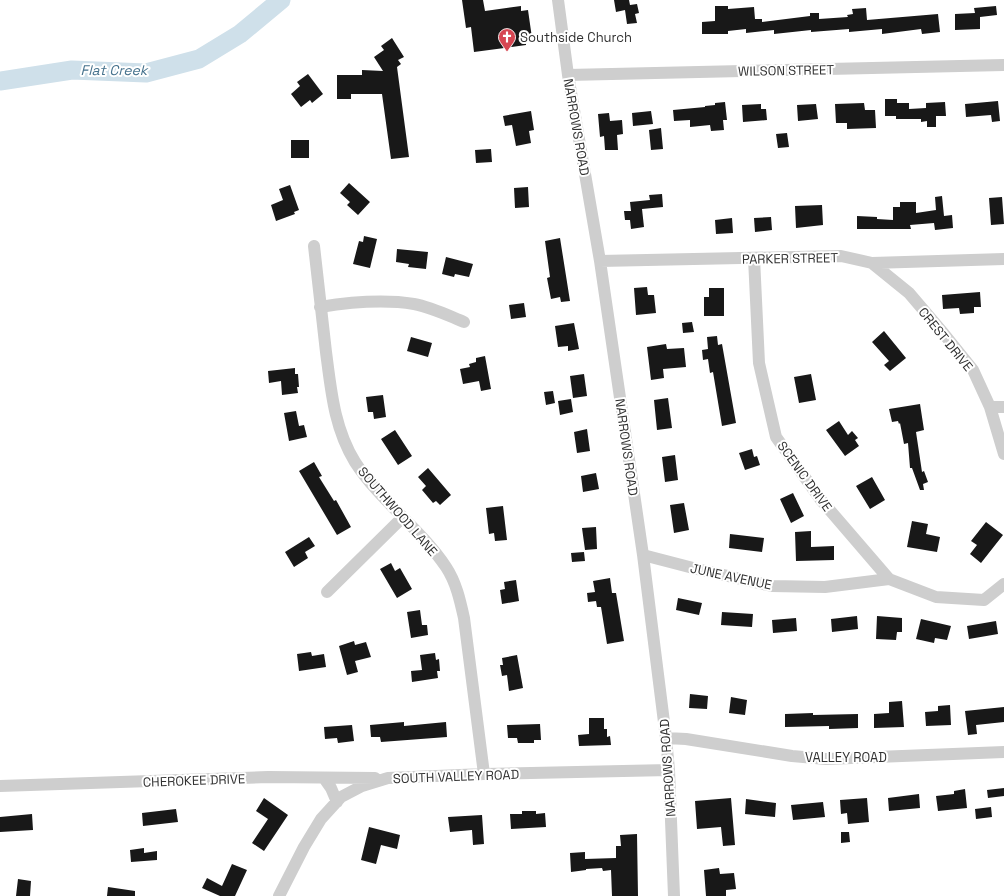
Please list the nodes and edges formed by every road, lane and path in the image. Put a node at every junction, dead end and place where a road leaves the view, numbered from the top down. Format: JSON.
{"nodes":[{"id":1,"x":558,"y":0,"type":"edge"},
{"id":2,"x":1004,"y":65,"type":"edge"},
{"id":3,"x":568,"y":75,"type":"junction"},
{"id":4,"x":314,"y":246,"type":"dead end"},
{"id":5,"x":754,"y":258,"type":"junction"},
{"id":6,"x":1004,"y":259,"type":"edge"},
{"id":7,"x":600,"y":261,"type":"junction"},
{"id":8,"x":872,"y":263,"type":"junction"},
{"id":9,"x":320,"y":307,"type":"junction"},
{"id":10,"x":464,"y":322,"type":"dead end"},
{"id":11,"x":1004,"y":406,"type":"edge"},
{"id":12,"x":990,"y":407,"type":"junction"},
{"id":13,"x":1004,"y":454,"type":"edge"},
{"id":14,"x":402,"y":518,"type":"junction"},
{"id":15,"x":643,"y":555,"type":"junction"},
{"id":16,"x":889,"y":579,"type":"junction"},
{"id":17,"x":1004,"y":584,"type":"edge"},
{"id":18,"x":327,"y":592,"type":"dead end"},
{"id":19,"x":666,"y":738,"type":"junction"},
{"id":20,"x":1004,"y":752,"type":"edge"},
{"id":21,"x":669,"y":770,"type":"junction"},
{"id":22,"x":484,"y":774,"type":"junction"},
{"id":23,"x":324,"y":778,"type":"junction"},
{"id":24,"x":388,"y":778,"type":"junction"},
{"id":25,"x":0,"y":786,"type":"edge"},
{"id":26,"x":337,"y":802,"type":"junction"},
{"id":27,"x":279,"y":896,"type":"edge"},
{"id":28,"x":674,"y":896,"type":"edge"}],
"edges":[{"from":1,"to":3,"type":"street","name":"NARROWS ROAD"},
{"from":2,"to":3,"type":"street","name":"WILSON STREET"},
{"from":3,"to":7,"type":"street","name":"NARROWS ROAD"},
{"from":4,"to":9,"type":"street","name":"SOUTHWOOD LANE"},
{"from":5,"to":7,"type":"street","name":"PARKER STREET"},
{"from":5,"to":8,"type":"street","name":"PARKER STREET"},
{"from":5,"to":16,"type":"street","name":"SCENIC DRIVE"},
{"from":6,"to":8,"type":"street","name":"PARKER STREET"},
{"from":7,"to":15,"type":"street","name":"NARROWS ROAD"},
{"from":8,"to":12,"type":"street","name":"CREST DRIVE"},
{"from":9,"to":10,"type":"street"},
{"from":9,"to":14,"type":"street","name":"SOUTHWOOD LANE"},
{"from":11,"to":12,"type":"street"},
{"from":12,"to":13,"type":"street","name":"CREST DRIVE"},
{"from":14,"to":18,"type":"street"},
{"from":14,"to":22,"type":"street","name":"SOUTHWOOD LANE"},
{"from":15,"to":16,"type":"street","name":"JUNE AVENUE"},
{"from":15,"to":19,"type":"street","name":"NARROWS ROAD"},
{"from":16,"to":17,"type":"street","name":"JUNE AVENUE"},
{"from":19,"to":20,"type":"street","name":"VALLEY ROAD"},
{"from":19,"to":21,"type":"street","name":"NARROWS ROAD"},
{"from":21,"to":22,"type":"street","name":"SOUTH VALLEY ROAD"},
{"from":21,"to":28,"type":"street","name":"NARROWS ROAD"},
{"from":22,"to":24,"type":"street","name":"SOUTH VALLEY ROAD"},
{"from":23,"to":24,"type":"street","name":"CHEROKEE DRIVE"},
{"from":23,"to":25,"type":"street","name":"CHEROKEE DRIVE"},
{"from":23,"to":26,"type":"street"},
{"from":24,"to":26,"type":"street","name":"SOUTH VALLEY ROAD"},
{"from":26,"to":27,"type":"street","name":"SOUTH VALLEY ROAD"}]}
